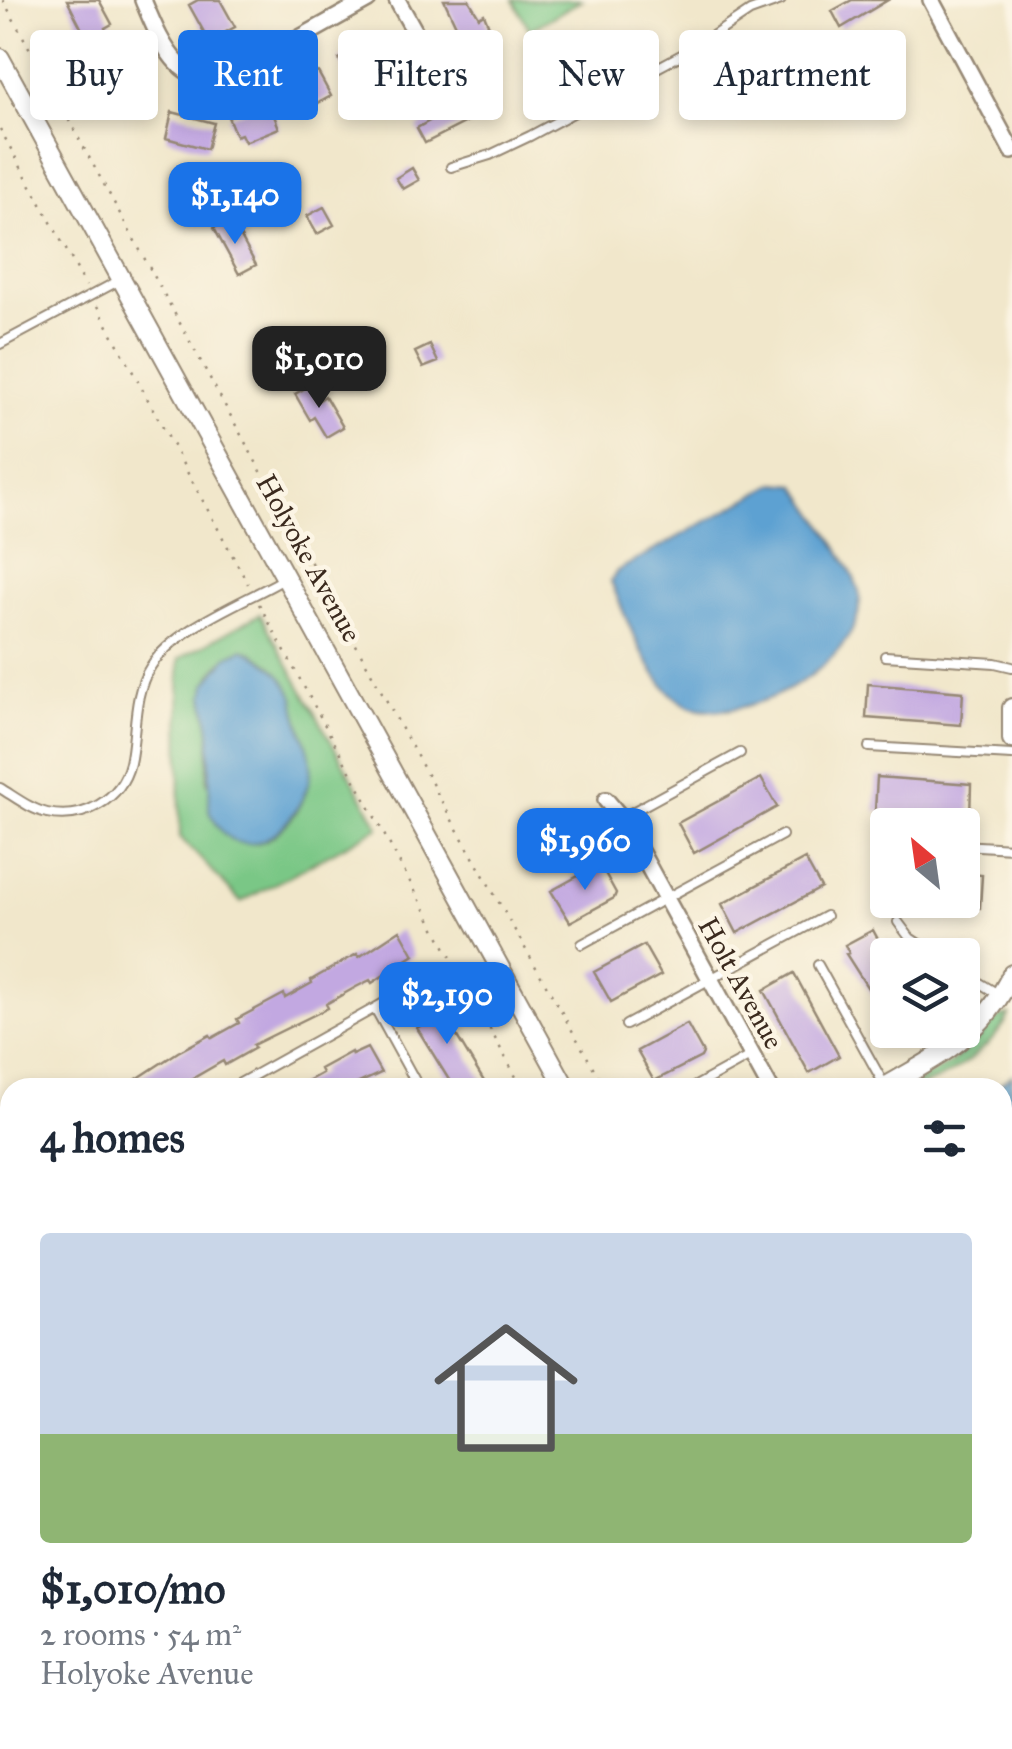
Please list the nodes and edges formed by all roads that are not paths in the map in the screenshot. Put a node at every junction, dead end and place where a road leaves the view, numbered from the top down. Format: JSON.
{"nodes":[{"id":1,"x":144,"y":0,"type":"edge"},
{"id":2,"x":368,"y":0,"type":"edge"},
{"id":3,"x":397,"y":0,"type":"edge"},
{"id":4,"x":781,"y":0,"type":"edge"},
{"id":5,"x":931,"y":0,"type":"edge"},
{"id":6,"x":414,"y":30,"type":"edge"},
{"id":7,"x":0,"y":58,"type":"edge"},
{"id":8,"x":1012,"y":151,"type":"edge"},
{"id":9,"x":451,"y":167,"type":"dead end"},
{"id":10,"x":122,"y":279,"type":"junction"},
{"id":11,"x":0,"y":344,"type":"edge"},
{"id":12,"x":288,"y":576,"type":"junction"},
{"id":13,"x":885,"y":656,"type":"dead end"},
{"id":14,"x":1012,"y":667,"type":"edge"},
{"id":15,"x":1012,"y":708,"type":"edge"},
{"id":16,"x":1012,"y":739,"type":"edge"},
{"id":17,"x":870,"y":747,"type":"dead end"},
{"id":18,"x":740,"y":754,"type":"dead end"},
{"id":19,"x":1012,"y":755,"type":"edge"},
{"id":20,"x":0,"y":788,"type":"edge"},
{"id":21,"x":606,"y":800,"type":"dead end"},
{"id":22,"x":623,"y":820,"type":"junction"},
{"id":23,"x":782,"y":835,"type":"dead end"},
{"id":24,"x":980,"y":847,"type":"edge"},
{"id":25,"x":1012,"y":848,"type":"edge"},
{"id":26,"x":541,"y":862,"type":"dead end"},
{"id":27,"x":666,"y":898,"type":"junction"},
{"id":28,"x":826,"y":916,"type":"dead end"},
{"id":29,"x":898,"y":922,"type":"dead end"},
{"id":30,"x":910,"y":938,"type":"edge"},
{"id":31,"x":582,"y":944,"type":"dead end"},
{"id":32,"x":818,"y":965,"type":"dead end"},
{"id":33,"x":1012,"y":974,"type":"edge"},
{"id":34,"x":433,"y":976,"type":"dead end"},
{"id":35,"x":710,"y":978,"type":"junction"},
{"id":36,"x":980,"y":984,"type":"edge"},
{"id":37,"x":1007,"y":1001,"type":"edge"},
{"id":38,"x":375,"y":1008,"type":"junction"},
{"id":39,"x":626,"y":1025,"type":"dead end"},
{"id":40,"x":752,"y":1055,"type":"junction"},
{"id":41,"x":249,"y":1078,"type":"edge"},
{"id":42,"x":413,"y":1078,"type":"edge"},
{"id":43,"x":561,"y":1078,"type":"edge"},
{"id":44,"x":710,"y":1078,"type":"edge"},
{"id":45,"x":765,"y":1078,"type":"edge"},
{"id":46,"x":879,"y":1078,"type":"edge"},
{"id":47,"x":899,"y":1078,"type":"edge"}],
"edges":[{"from":1,"to":2,"type":"street"},
{"from":3,"to":6,"type":"street"},
{"from":4,"to":9,"type":"lane"},
{"from":5,"to":8,"type":"street"},
{"from":7,"to":10,"type":"street","name":"Holyoke Avenue"},
{"from":10,"to":11,"type":"lane"},
{"from":10,"to":12,"type":"street","name":"Holyoke Avenue"},
{"from":12,"to":20,"type":"lane"},
{"from":12,"to":43,"type":"street","name":"Holyoke Avenue"},
{"from":13,"to":14,"type":"lane"},
{"from":15,"to":16,"type":"street"},
{"from":17,"to":19,"type":"lane"},
{"from":18,"to":22,"type":"lane"},
{"from":21,"to":22,"type":"street","name":"Holt Avenue"},
{"from":22,"to":26,"type":"lane"},
{"from":22,"to":27,"type":"street","name":"Holt Avenue"},
{"from":23,"to":27,"type":"lane"},
{"from":24,"to":25,"type":"lane"},
{"from":27,"to":31,"type":"lane"},
{"from":27,"to":35,"type":"street","name":"Holt Avenue"},
{"from":28,"to":35,"type":"lane"},
{"from":29,"to":30,"type":"lane"},
{"from":32,"to":46,"type":"lane"},
{"from":33,"to":37,"type":"street"},
{"from":34,"to":38,"type":"lane"},
{"from":35,"to":39,"type":"lane"},
{"from":35,"to":40,"type":"street","name":"Holt Avenue"},
{"from":36,"to":37,"type":"lane"},
{"from":37,"to":47,"type":"street"},
{"from":38,"to":41,"type":"lane"},
{"from":38,"to":42,"type":"lane"},
{"from":40,"to":44,"type":"lane"},
{"from":40,"to":45,"type":"street","name":"Holt Avenue"}]}
